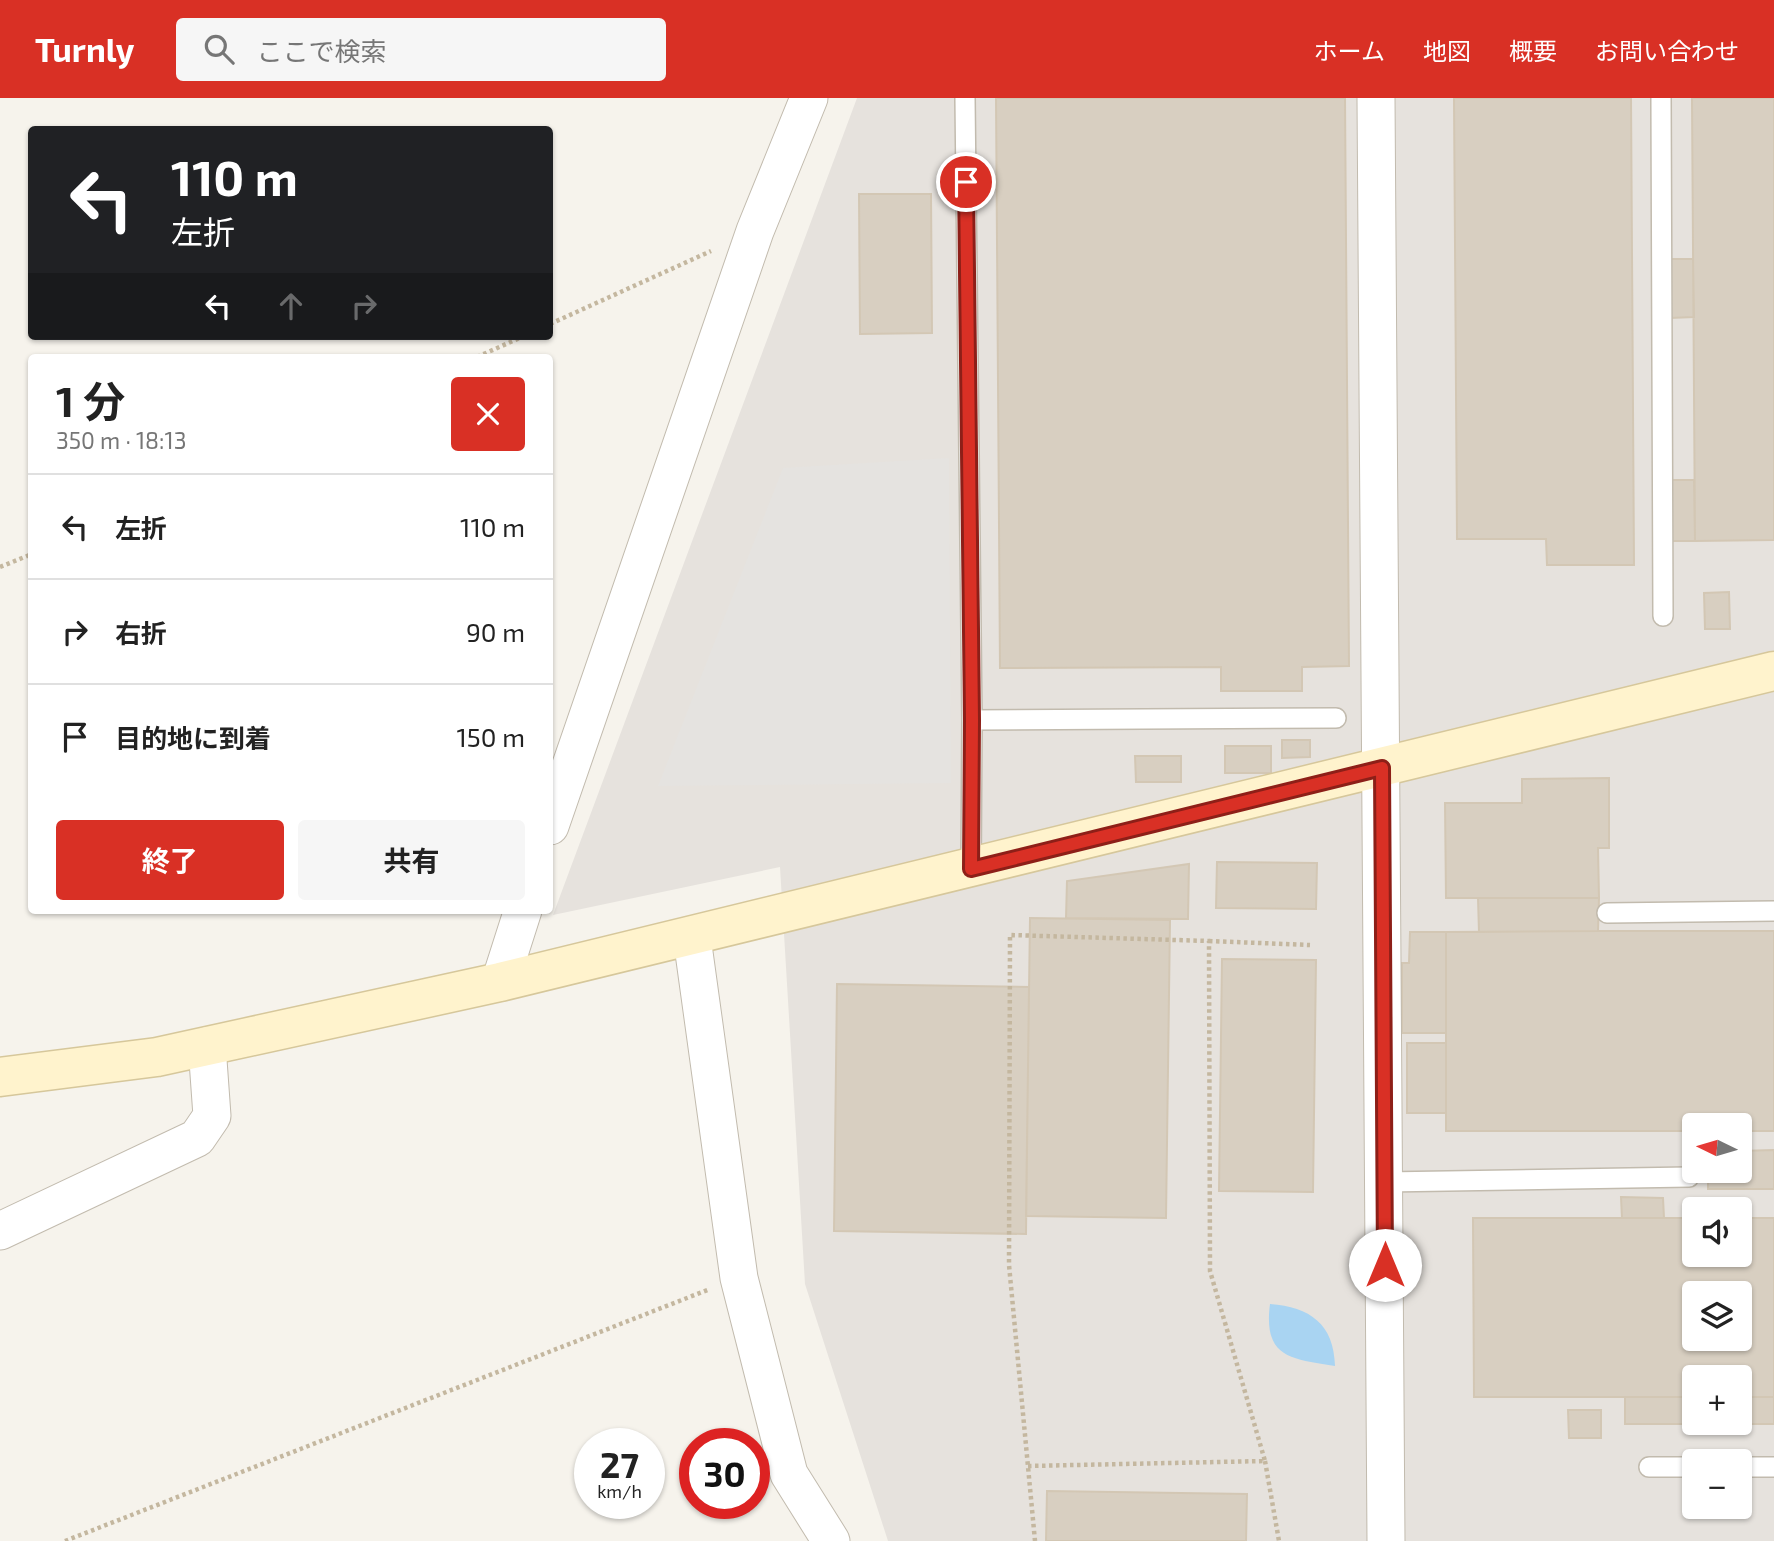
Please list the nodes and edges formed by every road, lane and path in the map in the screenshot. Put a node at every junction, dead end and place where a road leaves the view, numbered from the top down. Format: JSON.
{"nodes":[{"id":1,"x":809,"y":98,"type":"edge"},
{"id":2,"x":965,"y":98,"type":"edge"},
{"id":3,"x":1376,"y":98,"type":"edge"},
{"id":4,"x":1661,"y":98,"type":"edge"},
{"id":5,"x":755,"y":231,"type":"junction"},
{"id":6,"x":553,"y":323,"type":"edge"},
{"id":7,"x":515,"y":340,"type":"edge"},
{"id":8,"x":484,"y":354,"type":"edge"},
{"id":9,"x":28,"y":556,"type":"edge"},
{"id":10,"x":0,"y":567,"type":"edge"},
{"id":11,"x":1663,"y":616,"type":"dead end"},
{"id":12,"x":1774,"y":671,"type":"edge"},
{"id":13,"x":1336,"y":718,"type":"dead end"},
{"id":14,"x":972,"y":720,"type":"junction"},
{"id":15,"x":1382,"y":768,"type":"junction"},
{"id":16,"x":553,"y":817,"type":"edge"},
{"id":17,"x":971,"y":869,"type":"junction"},
{"id":18,"x":1774,"y":911,"type":"edge"},
{"id":19,"x":1607,"y":913,"type":"dead end"},
{"id":20,"x":522,"y":914,"type":"edge"},
{"id":21,"x":692,"y":937,"type":"junction"},
{"id":22,"x":1209,"y":941,"type":"junction"},
{"id":23,"x":1310,"y":945,"type":"dead end"},
{"id":24,"x":500,"y":982,"type":"junction"},
{"id":25,"x":207,"y":1046,"type":"junction"},
{"id":26,"x":0,"y":1077,"type":"edge"},
{"id":27,"x":1682,"y":1177,"type":"edge"},
{"id":28,"x":1385,"y":1182,"type":"junction"},
{"id":29,"x":0,"y":1231,"type":"edge"},
{"id":30,"x":739,"y":1278,"type":"junction"},
{"id":31,"x":1265,"y":1461,"type":"junction"},
{"id":32,"x":1028,"y":1466,"type":"junction"},
{"id":33,"x":1649,"y":1467,"type":"dead end"},
{"id":34,"x":1682,"y":1467,"type":"edge"},
{"id":35,"x":1752,"y":1467,"type":"edge"},
{"id":36,"x":1774,"y":1467,"type":"edge"},
{"id":37,"x":65,"y":1541,"type":"edge"},
{"id":38,"x":831,"y":1541,"type":"edge"},
{"id":39,"x":1035,"y":1541,"type":"edge"},
{"id":40,"x":1279,"y":1541,"type":"edge"},
{"id":41,"x":1387,"y":1541,"type":"edge"}],
"edges":[{"from":1,"to":5,"type":"street"},
{"from":2,"to":14,"type":"lane"},
{"from":3,"to":15,"type":"street"},
{"from":4,"to":11,"type":"lane"},
{"from":5,"to":6,"type":"path"},
{"from":5,"to":16,"type":"street"},
{"from":7,"to":8,"type":"path"},
{"from":9,"to":10,"type":"path"},
{"from":12,"to":15,"type":"street"},
{"from":13,"to":14,"type":"lane"},
{"from":14,"to":17,"type":"lane"},
{"from":15,"to":17,"type":"street"},
{"from":15,"to":28,"type":"street"},
{"from":17,"to":21,"type":"street"},
{"from":18,"to":19,"type":"lane"},
{"from":20,"to":24,"type":"street"},
{"from":21,"to":24,"type":"street"},
{"from":21,"to":30,"type":"street"},
{"from":22,"to":23,"type":"path"},
{"from":22,"to":31,"type":"path"},
{"from":22,"to":32,"type":"path"},
{"from":24,"to":25,"type":"street"},
{"from":25,"to":26,"type":"street"},
{"from":25,"to":29,"type":"street"},
{"from":27,"to":28,"type":"lane"},
{"from":28,"to":41,"type":"street"},
{"from":30,"to":37,"type":"path"},
{"from":30,"to":38,"type":"street"},
{"from":31,"to":32,"type":"path"},
{"from":31,"to":40,"type":"path"},
{"from":32,"to":39,"type":"path"},
{"from":33,"to":34,"type":"lane"},
{"from":35,"to":36,"type":"lane"}]}
